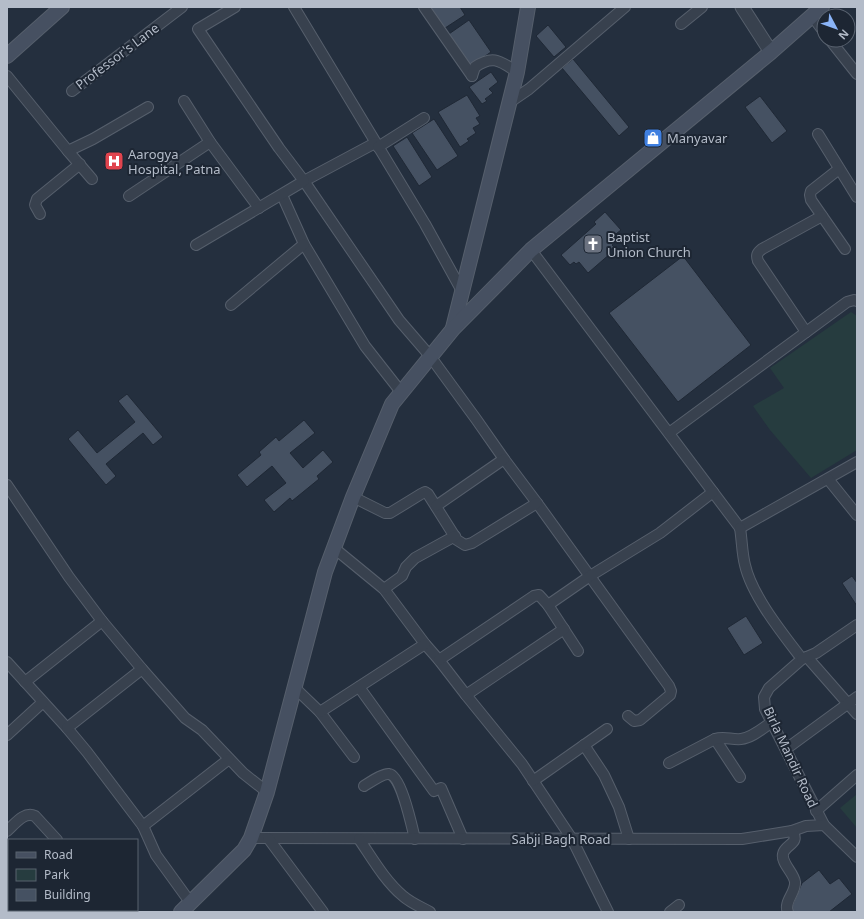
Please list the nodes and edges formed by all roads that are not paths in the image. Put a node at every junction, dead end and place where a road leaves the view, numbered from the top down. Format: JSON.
{"nodes":[{"id":1,"x":62,"y":7,"type":"edge"},
{"id":2,"x":182,"y":7,"type":"edge"},
{"id":3,"x":235,"y":7,"type":"edge"},
{"id":4,"x":294,"y":7,"type":"edge"},
{"id":5,"x":424,"y":7,"type":"edge"},
{"id":6,"x":528,"y":7,"type":"edge"},
{"id":7,"x":625,"y":7,"type":"edge"},
{"id":8,"x":702,"y":7,"type":"edge"},
{"id":9,"x":742,"y":7,"type":"edge"},
{"id":10,"x":816,"y":12,"type":"edge"},
{"id":11,"x":680,"y":24,"type":"dead end"},
{"id":12,"x":836,"y":48,"type":"edge"},
{"id":13,"x":771,"y":52,"type":"junction"},
{"id":14,"x":7,"y":56,"type":"edge"},
{"id":15,"x":517,"y":72,"type":"junction"},
{"id":16,"x":857,"y":74,"type":"edge"},
{"id":17,"x":7,"y":76,"type":"edge"},
{"id":18,"x":72,"y":91,"type":"dead end"},
{"id":19,"x":184,"y":101,"type":"dead end"},
{"id":20,"x":510,"y":102,"type":"junction"},
{"id":21,"x":148,"y":107,"type":"dead end"},
{"id":22,"x":424,"y":118,"type":"dead end"},
{"id":23,"x":818,"y":134,"type":"dead end"},
{"id":24,"x":210,"y":142,"type":"junction"},
{"id":25,"x":376,"y":145,"type":"junction"},
{"id":26,"x":68,"y":151,"type":"junction"},
{"id":27,"x":80,"y":164,"type":"junction"},
{"id":28,"x":839,"y":169,"type":"junction"},
{"id":29,"x":92,"y":179,"type":"dead end"},
{"id":30,"x":304,"y":181,"type":"junction"},
{"id":31,"x":282,"y":195,"type":"junction"},
{"id":32,"x":129,"y":196,"type":"dead end"},
{"id":33,"x":857,"y":197,"type":"edge"},
{"id":34,"x":259,"y":208,"type":"junction"},
{"id":35,"x":40,"y":214,"type":"dead end"},
{"id":36,"x":822,"y":216,"type":"junction"},
{"id":37,"x":304,"y":244,"type":"junction"},
{"id":38,"x":196,"y":245,"type":"dead end"},
{"id":39,"x":845,"y":249,"type":"dead end"},
{"id":40,"x":531,"y":250,"type":"junction"},
{"id":41,"x":462,"y":291,"type":"junction"},
{"id":42,"x":857,"y":302,"type":"edge"},
{"id":43,"x":231,"y":305,"type":"dead end"},
{"id":44,"x":453,"y":329,"type":"junction"},
{"id":45,"x":806,"y":332,"type":"junction"},
{"id":46,"x":430,"y":356,"type":"junction"},
{"id":47,"x":401,"y":392,"type":"junction"},
{"id":48,"x":669,"y":433,"type":"junction"},
{"id":49,"x":504,"y":459,"type":"junction"},
{"id":50,"x":857,"y":462,"type":"edge"},
{"id":51,"x":828,"y":479,"type":"junction"},
{"id":52,"x":7,"y":485,"type":"edge"},
{"id":53,"x":713,"y":492,"type":"junction"},
{"id":54,"x":353,"y":497,"type":"junction"},
{"id":55,"x":537,"y":503,"type":"junction"},
{"id":56,"x":436,"y":506,"type":"junction"},
{"id":57,"x":857,"y":515,"type":"edge"},
{"id":58,"x":740,"y":528,"type":"junction"},
{"id":59,"x":454,"y":536,"type":"junction"},
{"id":60,"x":334,"y":548,"type":"junction"},
{"id":61,"x":590,"y":576,"type":"junction"},
{"id":62,"x":384,"y":590,"type":"junction"},
{"id":63,"x":548,"y":605,"type":"junction"},
{"id":64,"x":102,"y":620,"type":"junction"},
{"id":65,"x":857,"y":625,"type":"edge"},
{"id":66,"x":564,"y":629,"type":"junction"},
{"id":67,"x":425,"y":644,"type":"junction"},
{"id":68,"x":578,"y":651,"type":"dead end"},
{"id":69,"x":804,"y":658,"type":"junction"},
{"id":70,"x":439,"y":660,"type":"junction"},
{"id":71,"x":7,"y":662,"type":"edge"},
{"id":72,"x":142,"y":669,"type":"junction"},
{"id":73,"x":25,"y":682,"type":"junction"},
{"id":74,"x":294,"y":687,"type":"junction"},
{"id":75,"x":359,"y":687,"type":"junction"},
{"id":76,"x":466,"y":695,"type":"junction"},
{"id":77,"x":857,"y":697,"type":"edge"},
{"id":78,"x":43,"y":702,"type":"junction"},
{"id":79,"x":848,"y":704,"type":"junction"},
{"id":80,"x":320,"y":712,"type":"junction"},
{"id":81,"x":857,"y":714,"type":"edge"},
{"id":82,"x":628,"y":716,"type":"dead end"},
{"id":83,"x":772,"y":722,"type":"junction"},
{"id":84,"x":67,"y":728,"type":"junction"},
{"id":85,"x":607,"y":729,"type":"dead end"},
{"id":86,"x":7,"y":735,"type":"edge"},
{"id":87,"x":715,"y":739,"type":"junction"},
{"id":88,"x":584,"y":745,"type":"junction"},
{"id":89,"x":786,"y":749,"type":"junction"},
{"id":90,"x":354,"y":757,"type":"dead end"},
{"id":91,"x":229,"y":759,"type":"junction"},
{"id":92,"x":669,"y":763,"type":"dead end"},
{"id":93,"x":857,"y":775,"type":"edge"},
{"id":94,"x":740,"y":777,"type":"dead end"},
{"id":95,"x":533,"y":781,"type":"junction"},
{"id":96,"x":364,"y":786,"type":"dead end"},
{"id":97,"x":267,"y":792,"type":"junction"},
{"id":98,"x":816,"y":811,"type":"junction"},
{"id":99,"x":824,"y":825,"type":"junction"},
{"id":100,"x":143,"y":826,"type":"junction"},
{"id":101,"x":7,"y":831,"type":"edge"},
{"id":102,"x":792,"y":831,"type":"junction"},
{"id":103,"x":251,"y":838,"type":"junction"},
{"id":104,"x":268,"y":838,"type":"junction"},
{"id":105,"x":56,"y":839,"type":"edge"},
{"id":106,"x":359,"y":839,"type":"junction"},
{"id":107,"x":415,"y":839,"type":"junction"},
{"id":108,"x":462,"y":839,"type":"junction"},
{"id":109,"x":572,"y":839,"type":"junction"},
{"id":110,"x":629,"y":839,"type":"junction"},
{"id":111,"x":857,"y":856,"type":"edge"},
{"id":112,"x":679,"y":905,"type":"dead end"},
{"id":113,"x":187,"y":908,"type":"edge"},
{"id":114,"x":323,"y":912,"type":"edge"},
{"id":115,"x":430,"y":912,"type":"edge"},
{"id":116,"x":608,"y":912,"type":"edge"},
{"id":117,"x":670,"y":912,"type":"edge"},
{"id":118,"x":788,"y":912,"type":"edge"}],
"edges":[{"from":1,"to":14,"type":"main road"},
{"from":2,"to":18,"type":"street","name":"Professor's Lane"},
{"from":3,"to":30,"type":"street"},
{"from":4,"to":25,"type":"street"},
{"from":5,"to":15,"type":"street"},
{"from":6,"to":15,"type":"main road"},
{"from":7,"to":20,"type":"street"},
{"from":8,"to":11,"type":"street"},
{"from":9,"to":13,"type":"street"},
{"from":10,"to":13,"type":"main road"},
{"from":12,"to":16,"type":"street"},
{"from":13,"to":40,"type":"main road"},
{"from":15,"to":20,"type":"main road"},
{"from":17,"to":26,"type":"street"},
{"from":19,"to":24,"type":"street"},
{"from":20,"to":41,"type":"main road"},
{"from":21,"to":26,"type":"street"},
{"from":22,"to":25,"type":"street"},
{"from":23,"to":28,"type":"street"},
{"from":24,"to":32,"type":"street"},
{"from":24,"to":34,"type":"street"},
{"from":25,"to":30,"type":"street"},
{"from":25,"to":41,"type":"street"},
{"from":26,"to":27,"type":"street"},
{"from":27,"to":29,"type":"street"},
{"from":27,"to":35,"type":"street"},
{"from":28,"to":33,"type":"street"},
{"from":28,"to":36,"type":"street"},
{"from":30,"to":31,"type":"street"},
{"from":30,"to":46,"type":"street"},
{"from":31,"to":34,"type":"street"},
{"from":31,"to":37,"type":"street"},
{"from":34,"to":38,"type":"street"},
{"from":36,"to":39,"type":"street"},
{"from":36,"to":45,"type":"street"},
{"from":37,"to":43,"type":"street"},
{"from":37,"to":47,"type":"street"},
{"from":40,"to":44,"type":"main road"},
{"from":40,"to":48,"type":"street"},
{"from":41,"to":44,"type":"main road"},
{"from":42,"to":45,"type":"street"},
{"from":44,"to":46,"type":"main road"},
{"from":45,"to":48,"type":"street"},
{"from":46,"to":47,"type":"main road"},
{"from":46,"to":49,"type":"street"},
{"from":47,"to":54,"type":"main road"},
{"from":48,"to":53,"type":"street"},
{"from":49,"to":55,"type":"street"},
{"from":49,"to":56,"type":"street"},
{"from":50,"to":51,"type":"street"},
{"from":51,"to":57,"type":"street"},
{"from":51,"to":58,"type":"street"},
{"from":52,"to":64,"type":"street"},
{"from":53,"to":58,"type":"street"},
{"from":53,"to":61,"type":"street"},
{"from":54,"to":56,"type":"street"},
{"from":54,"to":60,"type":"main road"},
{"from":55,"to":59,"type":"street"},
{"from":55,"to":61,"type":"street"},
{"from":56,"to":59,"type":"street"},
{"from":58,"to":69,"type":"street"},
{"from":59,"to":62,"type":"street"},
{"from":60,"to":62,"type":"street"},
{"from":60,"to":74,"type":"main road"},
{"from":61,"to":63,"type":"street"},
{"from":61,"to":82,"type":"street"},
{"from":62,"to":67,"type":"street"},
{"from":63,"to":66,"type":"street"},
{"from":63,"to":70,"type":"street"},
{"from":64,"to":72,"type":"street"},
{"from":64,"to":73,"type":"street"},
{"from":65,"to":69,"type":"street"},
{"from":66,"to":68,"type":"street"},
{"from":66,"to":76,"type":"street"},
{"from":67,"to":70,"type":"street"},
{"from":67,"to":75,"type":"street"},
{"from":69,"to":79,"type":"street"},
{"from":69,"to":83,"type":"street","name":"Birla Mandir Road"},
{"from":70,"to":76,"type":"street"},
{"from":71,"to":73,"type":"street"},
{"from":72,"to":84,"type":"street"},
{"from":72,"to":91,"type":"street"},
{"from":73,"to":78,"type":"street"},
{"from":74,"to":80,"type":"street"},
{"from":74,"to":97,"type":"main road"},
{"from":75,"to":80,"type":"street"},
{"from":75,"to":108,"type":"street"},
{"from":76,"to":95,"type":"street"},
{"from":77,"to":79,"type":"street"},
{"from":78,"to":84,"type":"street"},
{"from":78,"to":86,"type":"street"},
{"from":79,"to":81,"type":"street"},
{"from":79,"to":89,"type":"street"},
{"from":80,"to":90,"type":"street"},
{"from":83,"to":87,"type":"street"},
{"from":83,"to":89,"type":"street","name":"Birla Mandir Road"},
{"from":84,"to":100,"type":"street"},
{"from":85,"to":88,"type":"street"},
{"from":87,"to":92,"type":"street"},
{"from":87,"to":94,"type":"street"},
{"from":88,"to":95,"type":"street"},
{"from":88,"to":110,"type":"street"},
{"from":89,"to":98,"type":"street","name":"Birla Mandir Road"},
{"from":91,"to":97,"type":"street"},
{"from":91,"to":100,"type":"street"},
{"from":93,"to":98,"type":"street"},
{"from":95,"to":109,"type":"street"},
{"from":96,"to":107,"type":"street"},
{"from":97,"to":103,"type":"main road"},
{"from":98,"to":99,"type":"street","name":"Birla Mandir Road"},
{"from":99,"to":102,"type":"street","name":"Sabji Bagh Road"},
{"from":99,"to":111,"type":"street"},
{"from":100,"to":113,"type":"street"},
{"from":101,"to":105,"type":"street"},
{"from":102,"to":110,"type":"street","name":"Sabji Bagh Road"},
{"from":102,"to":118,"type":"street"},
{"from":103,"to":104,"type":"street","name":"Sabji Bagh Road"},
{"from":103,"to":113,"type":"main road"},
{"from":104,"to":106,"type":"street","name":"Sabji Bagh Road"},
{"from":104,"to":114,"type":"street"},
{"from":106,"to":107,"type":"street","name":"Sabji Bagh Road"},
{"from":106,"to":115,"type":"street"},
{"from":107,"to":108,"type":"street","name":"Sabji Bagh Road"},
{"from":108,"to":109,"type":"street","name":"Sabji Bagh Road"},
{"from":109,"to":110,"type":"street","name":"Sabji Bagh Road"},
{"from":109,"to":116,"type":"street"},
{"from":112,"to":117,"type":"street"}]}
